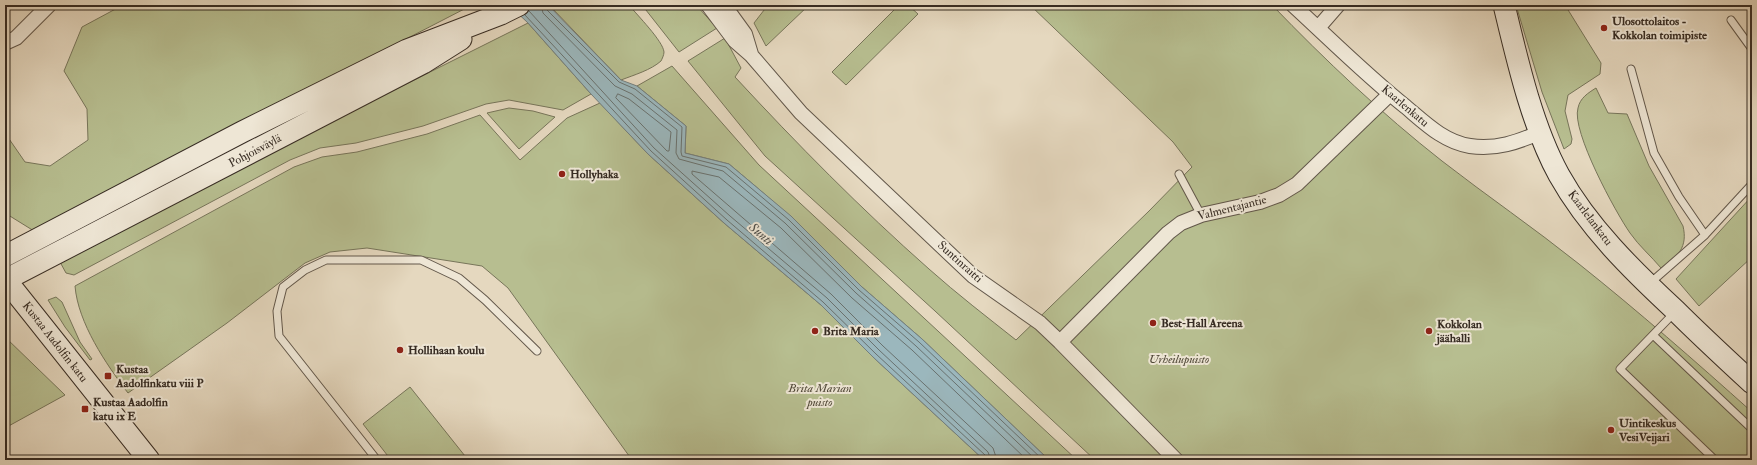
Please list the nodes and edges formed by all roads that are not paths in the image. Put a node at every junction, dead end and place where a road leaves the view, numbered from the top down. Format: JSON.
{"nodes":[{"id":1,"x":49,"y":5,"type":"edge"},
{"id":2,"x":519,"y":5,"type":"edge"},
{"id":3,"x":708,"y":5,"type":"edge"},
{"id":4,"x":724,"y":5,"type":"edge"},
{"id":5,"x":1293,"y":5,"type":"edge"},
{"id":6,"x":1338,"y":5,"type":"edge"},
{"id":7,"x":1504,"y":5,"type":"edge"},
{"id":8,"x":501,"y":14,"type":"junction"},
{"id":9,"x":1731,"y":20,"type":"dead end"},
{"id":10,"x":1318,"y":28,"type":"junction"},
{"id":11,"x":5,"y":43,"type":"edge"},
{"id":12,"x":1752,"y":49,"type":"edge"},
{"id":13,"x":751,"y":54,"type":"junction"},
{"id":14,"x":1631,"y":69,"type":"dead end"},
{"id":15,"x":1390,"y":94,"type":"junction"},
{"id":16,"x":1541,"y":132,"type":"junction"},
{"id":17,"x":1179,"y":174,"type":"dead end"},
{"id":18,"x":1752,"y":184,"type":"edge"},
{"id":19,"x":1201,"y":215,"type":"junction"},
{"id":20,"x":1704,"y":235,"type":"junction"},
{"id":21,"x":5,"y":256,"type":"edge"},
{"id":22,"x":5,"y":279,"type":"edge"},
{"id":23,"x":1648,"y":285,"type":"junction"},
{"id":24,"x":1676,"y":311,"type":"junction"},
{"id":25,"x":1653,"y":335,"type":"junction"},
{"id":26,"x":1060,"y":342,"type":"junction"},
{"id":27,"x":537,"y":351,"type":"dead end"},
{"id":28,"x":1752,"y":383,"type":"edge"},
{"id":29,"x":1752,"y":429,"type":"edge"},
{"id":30,"x":149,"y":460,"type":"edge"},
{"id":31,"x":377,"y":460,"type":"edge"},
{"id":32,"x":1176,"y":460,"type":"edge"},
{"id":33,"x":1715,"y":460,"type":"edge"}],
"edges":[{"from":1,"to":11,"type":"street"},
{"from":2,"to":8,"type":"main road","name":"Pohjoisväylä"},
{"from":3,"to":13,"type":"street","name":"Suntinraitti"},
{"from":4,"to":13,"type":"street","name":"Suntinraitti"},
{"from":5,"to":10,"type":"street","name":"Kaarlenkatu"},
{"from":6,"to":10,"type":"street"},
{"from":7,"to":16,"type":"main road","name":"Kaarlelankatu"},
{"from":8,"to":21,"type":"main road","name":"Pohjoisväylä"},
{"from":8,"to":22,"type":"main road","name":"Pohjoisväylä"},
{"from":9,"to":12,"type":"lane"},
{"from":10,"to":15,"type":"street","name":"Kaarlenkatu"},
{"from":13,"to":26,"type":"street","name":"Suntinraitti"},
{"from":14,"to":20,"type":"lane"},
{"from":15,"to":16,"type":"street","name":"Kaarlenkatu"},
{"from":15,"to":19,"type":"street","name":"Valmentajantie"},
{"from":16,"to":23,"type":"main road","name":"Kaarlelankatu"},
{"from":17,"to":19,"type":"lane"},
{"from":18,"to":20,"type":"lane"},
{"from":19,"to":26,"type":"street","name":"Valmentajantie"},
{"from":20,"to":23,"type":"lane"},
{"from":22,"to":30,"type":"main road","name":"Kustaa Aadolfin katu"},
{"from":23,"to":24,"type":"main road","name":"Kaarlelankatu"},
{"from":24,"to":25,"type":"lane"},
{"from":24,"to":28,"type":"main road","name":"Kaarlelankatu"},
{"from":25,"to":29,"type":"lane"},
{"from":25,"to":33,"type":"lane"},
{"from":26,"to":32,"type":"street","name":"Suntinraitti"},
{"from":27,"to":31,"type":"lane"}]}
